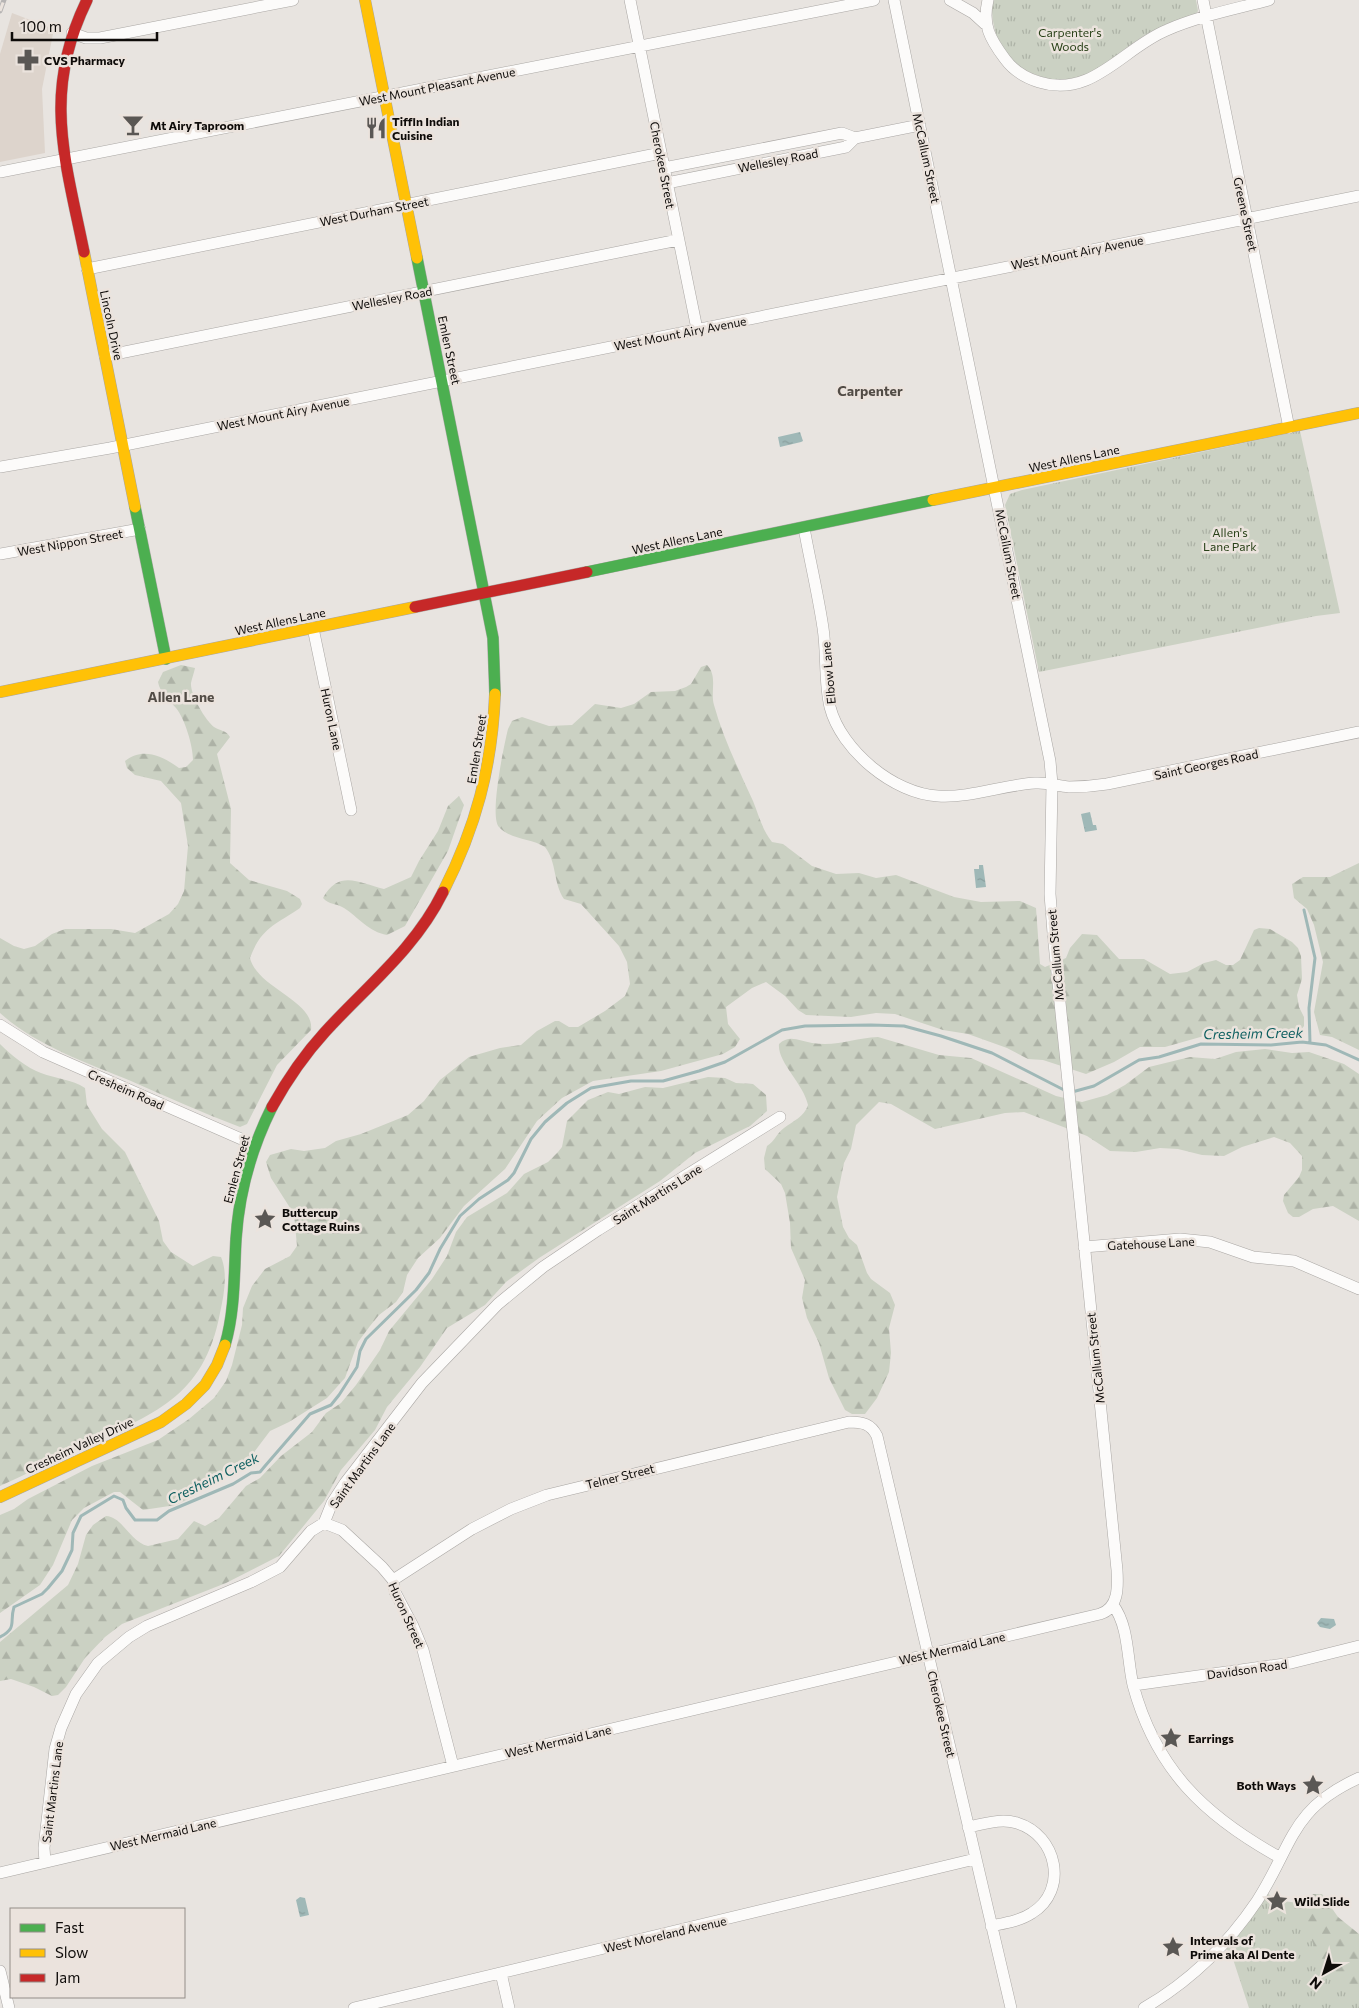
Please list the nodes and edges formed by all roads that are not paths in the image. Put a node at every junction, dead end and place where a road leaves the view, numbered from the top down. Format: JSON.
{"nodes":[{"id":1,"x":87,"y":0,"type":"edge"},
{"id":2,"x":293,"y":0,"type":"edge"},
{"id":3,"x":365,"y":0,"type":"edge"},
{"id":4,"x":630,"y":0,"type":"edge"},
{"id":5,"x":874,"y":0,"type":"edge"},
{"id":6,"x":894,"y":0,"type":"edge"},
{"id":7,"x":950,"y":0,"type":"edge"},
{"id":8,"x":988,"y":0,"type":"edge"},
{"id":9,"x":1203,"y":0,"type":"edge"},
{"id":10,"x":1268,"y":0,"type":"edge"},
{"id":11,"x":1206,"y":16,"type":"junction"},
{"id":12,"x":985,"y":24,"type":"junction"},
{"id":13,"x":72,"y":33,"type":"junction"},
{"id":14,"x":639,"y":46,"type":"junction"},
{"id":15,"x":385,"y":96,"type":"junction"},
{"id":16,"x":920,"y":125,"type":"junction"},
{"id":17,"x":855,"y":138,"type":"junction"},
{"id":18,"x":661,"y":153,"type":"junction"},
{"id":19,"x":64,"y":159,"type":"junction"},
{"id":20,"x":664,"y":168,"type":"junction"},
{"id":21,"x":0,"y":172,"type":"edge"},
{"id":22,"x":667,"y":182,"type":"junction"},
{"id":23,"x":1359,"y":196,"type":"edge"},
{"id":24,"x":406,"y":204,"type":"junction"},
{"id":25,"x":1247,"y":218,"type":"junction"},
{"id":26,"x":678,"y":240,"type":"junction"},
{"id":27,"x":87,"y":269,"type":"junction"},
{"id":28,"x":951,"y":277,"type":"junction"},
{"id":29,"x":424,"y":292,"type":"junction"},
{"id":30,"x":697,"y":329,"type":"junction"},
{"id":31,"x":104,"y":356,"type":"junction"},
{"id":32,"x":442,"y":381,"type":"junction"},
{"id":33,"x":1359,"y":413,"type":"edge"},
{"id":34,"x":1289,"y":428,"type":"junction"},
{"id":35,"x":123,"y":445,"type":"junction"},
{"id":36,"x":0,"y":467,"type":"edge"},
{"id":37,"x":995,"y":489,"type":"junction"},
{"id":38,"x":804,"y":528,"type":"junction"},
{"id":39,"x":140,"y":530,"type":"junction"},
{"id":40,"x":0,"y":554,"type":"edge"},
{"id":41,"x":485,"y":593,"type":"junction"},
{"id":42,"x":313,"y":628,"type":"junction"},
{"id":43,"x":166,"y":659,"type":"junction"},
{"id":44,"x":0,"y":692,"type":"edge"},
{"id":45,"x":1359,"y":732,"type":"edge"},
{"id":46,"x":1052,"y":784,"type":"junction"},
{"id":47,"x":351,"y":810,"type":"dead end"},
{"id":48,"x":0,"y":1025,"type":"edge"},
{"id":49,"x":780,"y":1117,"type":"dead end"},
{"id":50,"x":255,"y":1146,"type":"junction"},
{"id":51,"x":1084,"y":1247,"type":"junction"},
{"id":52,"x":1359,"y":1289,"type":"edge"},
{"id":53,"x":168,"y":1418,"type":"joint"},
{"id":54,"x":867,"y":1424,"type":"joint"},
{"id":55,"x":0,"y":1497,"type":"edge"},
{"id":56,"x":324,"y":1523,"type":"junction"},
{"id":57,"x":393,"y":1580,"type":"junction"},
{"id":58,"x":1112,"y":1605,"type":"junction"},
{"id":59,"x":1359,"y":1646,"type":"edge"},
{"id":60,"x":928,"y":1653,"type":"junction"},
{"id":61,"x":1134,"y":1685,"type":"junction"},
{"id":62,"x":453,"y":1766,"type":"junction"},
{"id":63,"x":1359,"y":1778,"type":"edge"},
{"id":64,"x":968,"y":1827,"type":"junction"},
{"id":65,"x":1279,"y":1857,"type":"junction"},
{"id":66,"x":975,"y":1859,"type":"junction"},
{"id":67,"x":45,"y":1862,"type":"junction"},
{"id":68,"x":0,"y":1873,"type":"edge"},
{"id":69,"x":991,"y":1926,"type":"junction"},
{"id":70,"x":0,"y":1971,"type":"edge"},
{"id":71,"x":501,"y":1972,"type":"junction"},
{"id":72,"x":9,"y":2008,"type":"edge"},
{"id":73,"x":354,"y":2008,"type":"edge"},
{"id":74,"x":509,"y":2008,"type":"edge"},
{"id":75,"x":1011,"y":2008,"type":"edge"},
{"id":76,"x":1144,"y":2008,"type":"edge"}],
"edges":[{"from":1,"to":13,"type":"main road","name":"Lincoln Drive"},
{"from":2,"to":13,"type":"street"},
{"from":3,"to":15,"type":"main road","name":"Emlen Street"},
{"from":4,"to":14,"type":"street","name":"Cherokee Street"},
{"from":5,"to":14,"type":"street","name":"West Mount Pleasant Avenue"},
{"from":6,"to":16,"type":"street","name":"McCallum Street"},
{"from":7,"to":12,"type":"street"},
{"from":8,"to":12,"type":"street"},
{"from":9,"to":11,"type":"street","name":"Greene Street"},
{"from":10,"to":11,"type":"street"},
{"from":11,"to":12,"type":"street"},
{"from":11,"to":25,"type":"street","name":"Greene Street"},
{"from":13,"to":19,"type":"main road","name":"Lincoln Drive"},
{"from":14,"to":15,"type":"street","name":"West Mount Pleasant Avenue"},
{"from":14,"to":18,"type":"street","name":"Cherokee Street"},
{"from":15,"to":19,"type":"street","name":"West Mount Pleasant Avenue"},
{"from":15,"to":24,"type":"main road","name":"Emlen Street"},
{"from":16,"to":17,"type":"street","name":"Wellesley Road"},
{"from":16,"to":28,"type":"street","name":"McCallum Street"},
{"from":17,"to":20,"type":"street","name":"Wellesley Road"},
{"from":17,"to":22,"type":"street","name":"Wellesley Road"},
{"from":18,"to":20,"type":"street","name":"Cherokee Street"},
{"from":18,"to":24,"type":"street","name":"West Durham Street"},
{"from":19,"to":21,"type":"street","name":"West Mount Pleasant Avenue"},
{"from":19,"to":27,"type":"main road","name":"Lincoln Drive"},
{"from":20,"to":22,"type":"street","name":"Cherokee Street"},
{"from":22,"to":26,"type":"street","name":"Cherokee Street"},
{"from":23,"to":25,"type":"street","name":"West Mount Airy Avenue"},
{"from":24,"to":27,"type":"street","name":"West Durham Street"},
{"from":24,"to":29,"type":"main road","name":"Emlen Street"},
{"from":25,"to":28,"type":"street","name":"West Mount Airy Avenue"},
{"from":25,"to":34,"type":"street","name":"Greene Street"},
{"from":26,"to":29,"type":"street","name":"Wellesley Road"},
{"from":26,"to":30,"type":"street","name":"Cherokee Street"},
{"from":27,"to":31,"type":"main road","name":"Lincoln Drive"},
{"from":28,"to":30,"type":"street","name":"West Mount Airy Avenue"},
{"from":28,"to":37,"type":"street","name":"McCallum Street"},
{"from":29,"to":31,"type":"street","name":"Wellesley Road"},
{"from":29,"to":32,"type":"main road","name":"Emlen Street"},
{"from":30,"to":32,"type":"street","name":"West Mount Airy Avenue"},
{"from":31,"to":35,"type":"main road","name":"Lincoln Drive"},
{"from":32,"to":35,"type":"street","name":"West Mount Airy Avenue"},
{"from":32,"to":41,"type":"main road","name":"Emlen Street"},
{"from":33,"to":34,"type":"main road","name":"West Allens Lane"},
{"from":34,"to":37,"type":"main road","name":"West Allens Lane"},
{"from":35,"to":36,"type":"street","name":"West Mount Airy Avenue"},
{"from":35,"to":39,"type":"main road","name":"Lincoln Drive"},
{"from":37,"to":38,"type":"main road","name":"West Allens Lane"},
{"from":37,"to":46,"type":"street","name":"McCallum Street"},
{"from":38,"to":41,"type":"main road","name":"West Allens Lane"},
{"from":38,"to":46,"type":"street","name":"Elbow Lane"},
{"from":39,"to":40,"type":"street","name":"West Nippon Street"},
{"from":39,"to":43,"type":"main road","name":"Lincoln Drive"},
{"from":41,"to":42,"type":"main road","name":"West Allens Lane"},
{"from":41,"to":50,"type":"main road","name":"Emlen Street"},
{"from":42,"to":43,"type":"main road","name":"West Allens Lane"},
{"from":42,"to":47,"type":"street","name":"Huron Lane"},
{"from":43,"to":44,"type":"main road","name":"West Allens Lane"},
{"from":45,"to":46,"type":"street","name":"Saint Georges Road"},
{"from":46,"to":51,"type":"street","name":"McCallum Street"},
{"from":48,"to":50,"type":"street","name":"Cresheim Road"},
{"from":49,"to":56,"type":"street","name":"Saint Martins Lane"},
{"from":50,"to":53,"type":"main road","name":"Emlen Street"},
{"from":51,"to":52,"type":"street","name":"Gatehouse Lane"},
{"from":51,"to":58,"type":"street","name":"McCallum Street"},
{"from":53,"to":55,"type":"main road","name":"Cresheim Valley Drive"},
{"from":54,"to":57,"type":"street","name":"Telner Street"},
{"from":54,"to":60,"type":"street","name":"Cherokee Street"},
{"from":56,"to":57,"type":"street","name":"Huron Street"},
{"from":56,"to":67,"type":"street","name":"Saint Martins Lane"},
{"from":57,"to":62,"type":"street","name":"Huron Street"},
{"from":58,"to":60,"type":"street","name":"West Mermaid Lane"},
{"from":58,"to":61,"type":"street"},
{"from":59,"to":61,"type":"street","name":"Davidson Road"},
{"from":60,"to":62,"type":"street","name":"West Mermaid Lane"},
{"from":60,"to":64,"type":"street","name":"Cherokee Street"},
{"from":61,"to":65,"type":"street"},
{"from":62,"to":67,"type":"street","name":"West Mermaid Lane"},
{"from":63,"to":65,"type":"street"},
{"from":64,"to":66,"type":"street","name":"Cherokee Street"},
{"from":64,"to":69,"type":"street"},
{"from":65,"to":76,"type":"street"},
{"from":66,"to":69,"type":"street","name":"Cherokee Street"},
{"from":66,"to":71,"type":"street","name":"West Moreland Avenue"},
{"from":67,"to":68,"type":"street","name":"West Mermaid Lane"},
{"from":69,"to":75,"type":"street","name":"Cherokee Street"},
{"from":70,"to":72,"type":"street"},
{"from":71,"to":73,"type":"street","name":"West Moreland Avenue"},
{"from":71,"to":74,"type":"street"}]}
